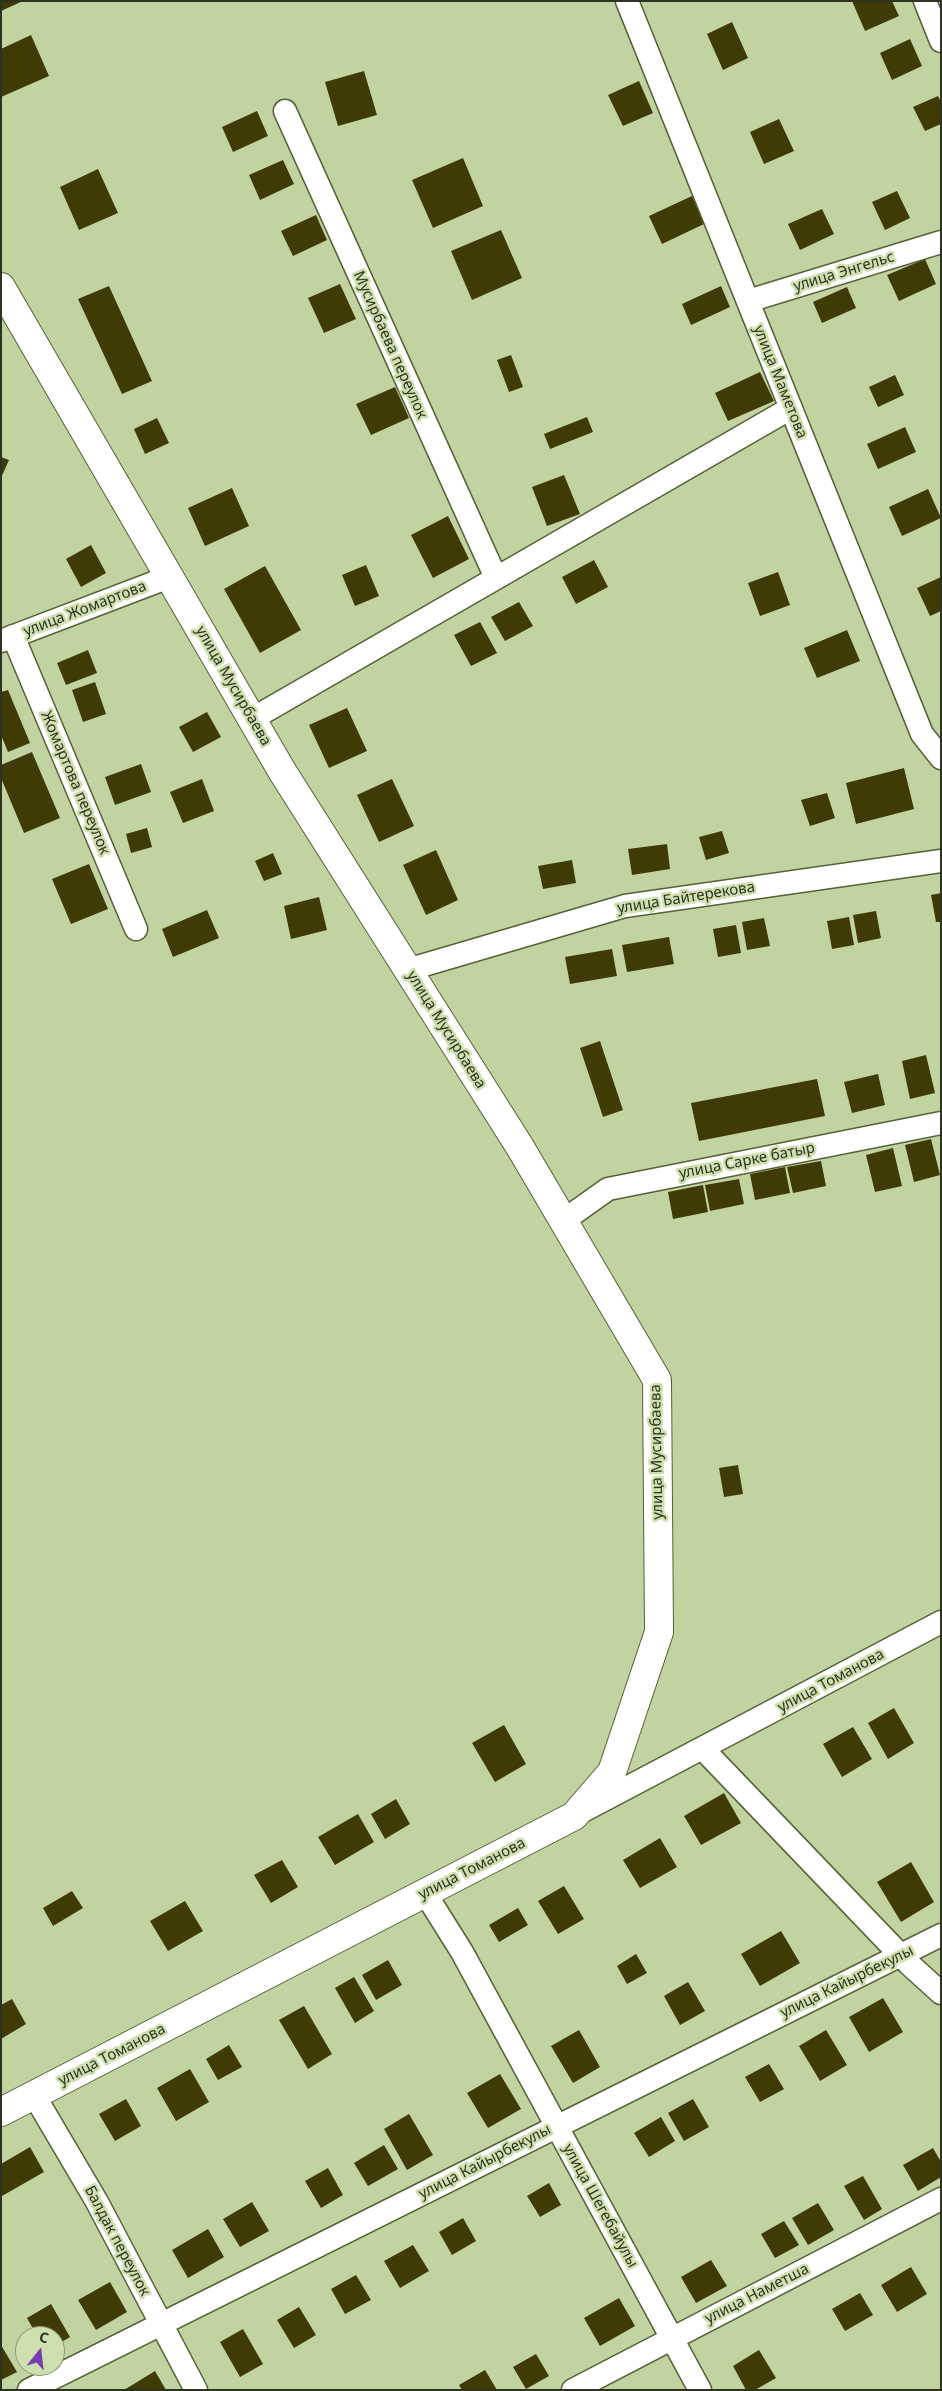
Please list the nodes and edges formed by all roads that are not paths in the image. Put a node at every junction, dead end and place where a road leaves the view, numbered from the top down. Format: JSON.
{"nodes":[{"id":1,"x":627,"y":1,"type":"edge"},
{"id":2,"x":925,"y":1,"type":"edge"},
{"id":3,"x":941,"y":42,"type":"edge"},
{"id":4,"x":284,"y":112,"type":"dead end"},
{"id":5,"x":941,"y":242,"type":"edge"},
{"id":6,"x":1,"y":287,"type":"edge"},
{"id":7,"x":748,"y":301,"type":"junction"},
{"id":8,"x":791,"y":408,"type":"junction"},
{"id":9,"x":169,"y":576,"type":"junction"},
{"id":10,"x":496,"y":578,"type":"junction"},
{"id":11,"x":7,"y":638,"type":"edge"},
{"id":12,"x":252,"y":719,"type":"junction"},
{"id":13,"x":941,"y":758,"type":"edge"},
{"id":14,"x":941,"y":861,"type":"edge"},
{"id":15,"x":136,"y":929,"type":"dead end"},
{"id":16,"x":407,"y":970,"type":"junction"},
{"id":17,"x":941,"y":1123,"type":"edge"},
{"id":18,"x":563,"y":1221,"type":"junction"},
{"id":19,"x":941,"y":1622,"type":"edge"},
{"id":20,"x":703,"y":1749,"type":"junction"},
{"id":21,"x":574,"y":1816,"type":"junction"},
{"id":22,"x":425,"y":1893,"type":"junction"},
{"id":23,"x":941,"y":1935,"type":"edge"},
{"id":24,"x":900,"y":1955,"type":"junction"},
{"id":25,"x":941,"y":1993,"type":"edge"},
{"id":26,"x":34,"y":2095,"type":"junction"},
{"id":27,"x":1,"y":2112,"type":"edge"},
{"id":28,"x":556,"y":2127,"type":"junction"},
{"id":29,"x":941,"y":2199,"type":"edge"},
{"id":30,"x":160,"y":2324,"type":"junction"},
{"id":31,"x":673,"y":2338,"type":"junction"},
{"id":32,"x":29,"y":2390,"type":"edge"},
{"id":33,"x":196,"y":2390,"type":"edge"},
{"id":34,"x":573,"y":2390,"type":"edge"},
{"id":35,"x":700,"y":2390,"type":"edge"}],
"edges":[{"from":1,"to":7,"type":"street","name":"улица Маметова"},
{"from":2,"to":3,"type":"street"},
{"from":4,"to":10,"type":"street","name":"Мусирбаева переулок"},
{"from":5,"to":7,"type":"street","name":"улица Энгельс"},
{"from":6,"to":9,"type":"street","name":"улица Мусирбаева"},
{"from":7,"to":8,"type":"street","name":"улица Маметова"},
{"from":8,"to":10,"type":"street"},
{"from":8,"to":13,"type":"street","name":"улица Маметова"},
{"from":9,"to":11,"type":"street","name":"улица Жомартова"},
{"from":9,"to":12,"type":"street","name":"улица Мусирбаева"},
{"from":10,"to":12,"type":"street"},
{"from":11,"to":15,"type":"street","name":"Жомартова переулок"},
{"from":12,"to":16,"type":"street","name":"улица Мусирбаева"},
{"from":14,"to":16,"type":"street","name":"улица Байтерекова"},
{"from":16,"to":18,"type":"street","name":"улица Мусирбаева"},
{"from":17,"to":18,"type":"street","name":"улица Сарке батыр"},
{"from":18,"to":21,"type":"street","name":"улица Мусирбаева"},
{"from":19,"to":20,"type":"street","name":"улица Томанова"},
{"from":20,"to":21,"type":"street","name":"улица Томанова"},
{"from":20,"to":24,"type":"street"},
{"from":21,"to":22,"type":"street","name":"улица Томанова"},
{"from":22,"to":26,"type":"street","name":"улица Томанова"},
{"from":22,"to":28,"type":"street","name":"улица Шегебайулы"},
{"from":23,"to":24,"type":"street","name":"улица Кайырбекулы"},
{"from":24,"to":25,"type":"street"},
{"from":24,"to":28,"type":"street","name":"улица Кайырбекулы"},
{"from":26,"to":27,"type":"street","name":"улица Томанова"},
{"from":26,"to":30,"type":"street","name":"Балдак переулок"},
{"from":28,"to":30,"type":"street","name":"улица Кайырбекулы"},
{"from":28,"to":31,"type":"street","name":"улица Шегебайулы"},
{"from":29,"to":31,"type":"street","name":"улица Наметша"},
{"from":30,"to":32,"type":"street","name":"улица Кайырбекулы"},
{"from":30,"to":33,"type":"street","name":"Балдак переулок"},
{"from":31,"to":34,"type":"street","name":"улица Наметша"},
{"from":31,"to":35,"type":"street","name":"улица Шегебайулы"}]}
